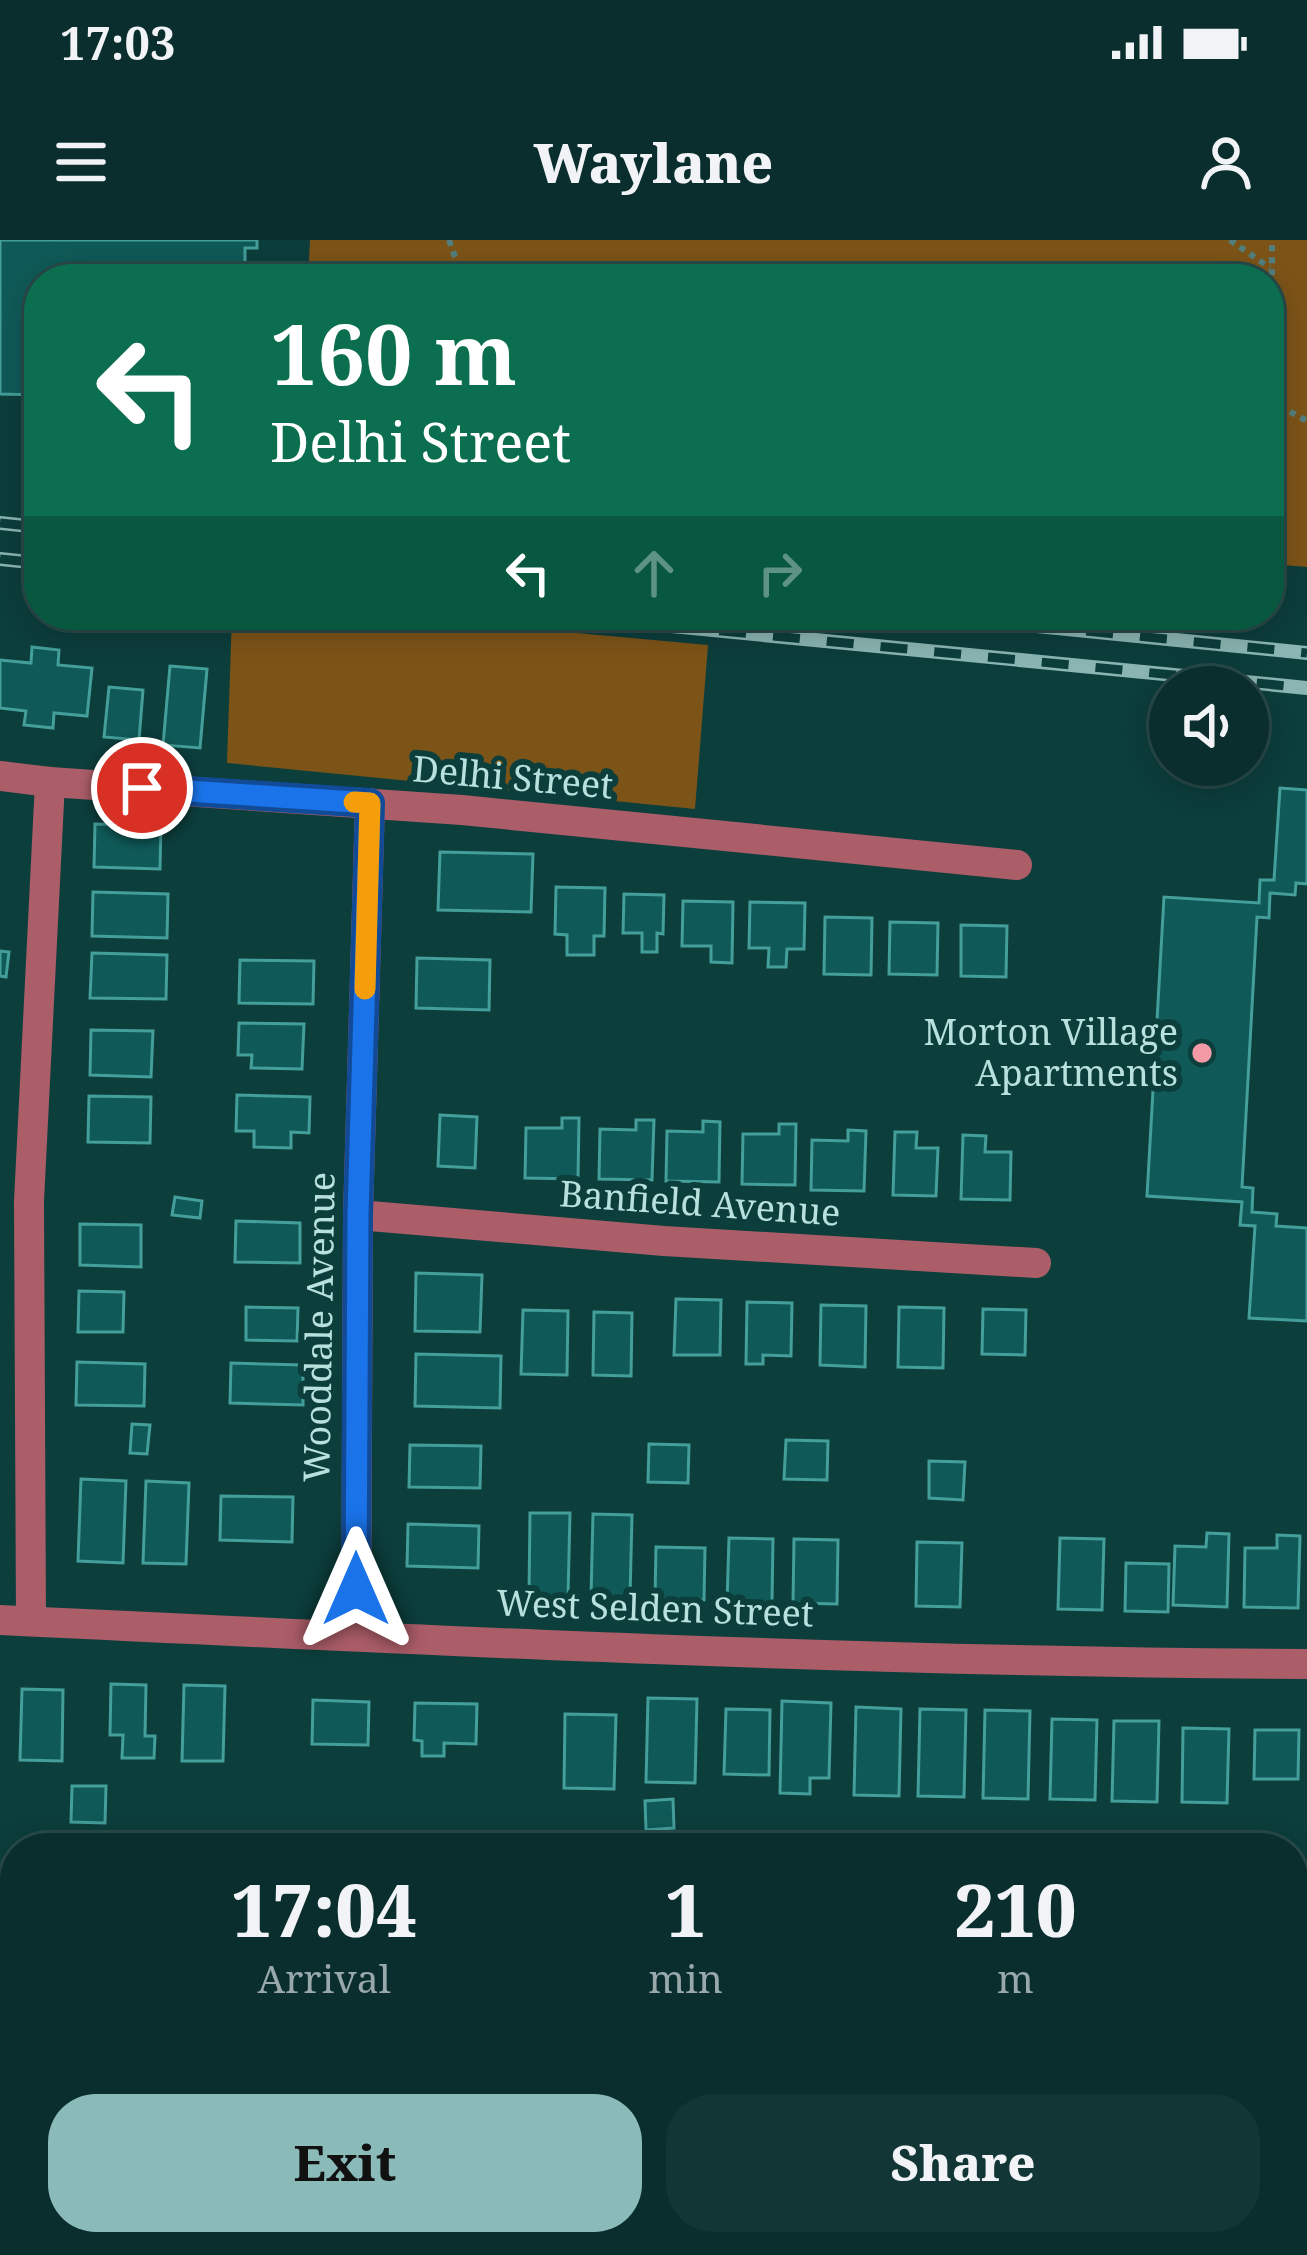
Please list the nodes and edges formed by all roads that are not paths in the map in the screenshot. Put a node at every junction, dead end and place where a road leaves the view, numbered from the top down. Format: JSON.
{"nodes":[{"id":1,"x":0,"y":776,"type":"edge"},
{"id":2,"x":50,"y":782,"type":"junction"},
{"id":3,"x":370,"y":803,"type":"junction"},
{"id":4,"x":1017,"y":865,"type":"dead end"},
{"id":5,"x":358,"y":1215,"type":"junction"},
{"id":6,"x":1036,"y":1263,"type":"dead end"},
{"id":7,"x":15,"y":1620,"type":"edge"},
{"id":8,"x":356,"y":1636,"type":"junction"},
{"id":9,"x":1307,"y":1664,"type":"edge"}],
"edges":[{"from":1,"to":2,"type":"street","name":"Delhi Street"},
{"from":2,"to":3,"type":"street","name":"Delhi Street"},
{"from":2,"to":7,"type":"street"},
{"from":3,"to":4,"type":"street","name":"Delhi Street"},
{"from":3,"to":5,"type":"street","name":"Wooddale Avenue"},
{"from":5,"to":6,"type":"street","name":"Banfield Avenue"},
{"from":5,"to":8,"type":"street","name":"Wooddale Avenue"},
{"from":7,"to":8,"type":"street","name":"West Selden Street"},
{"from":8,"to":9,"type":"street","name":"West Selden Street"}]}
